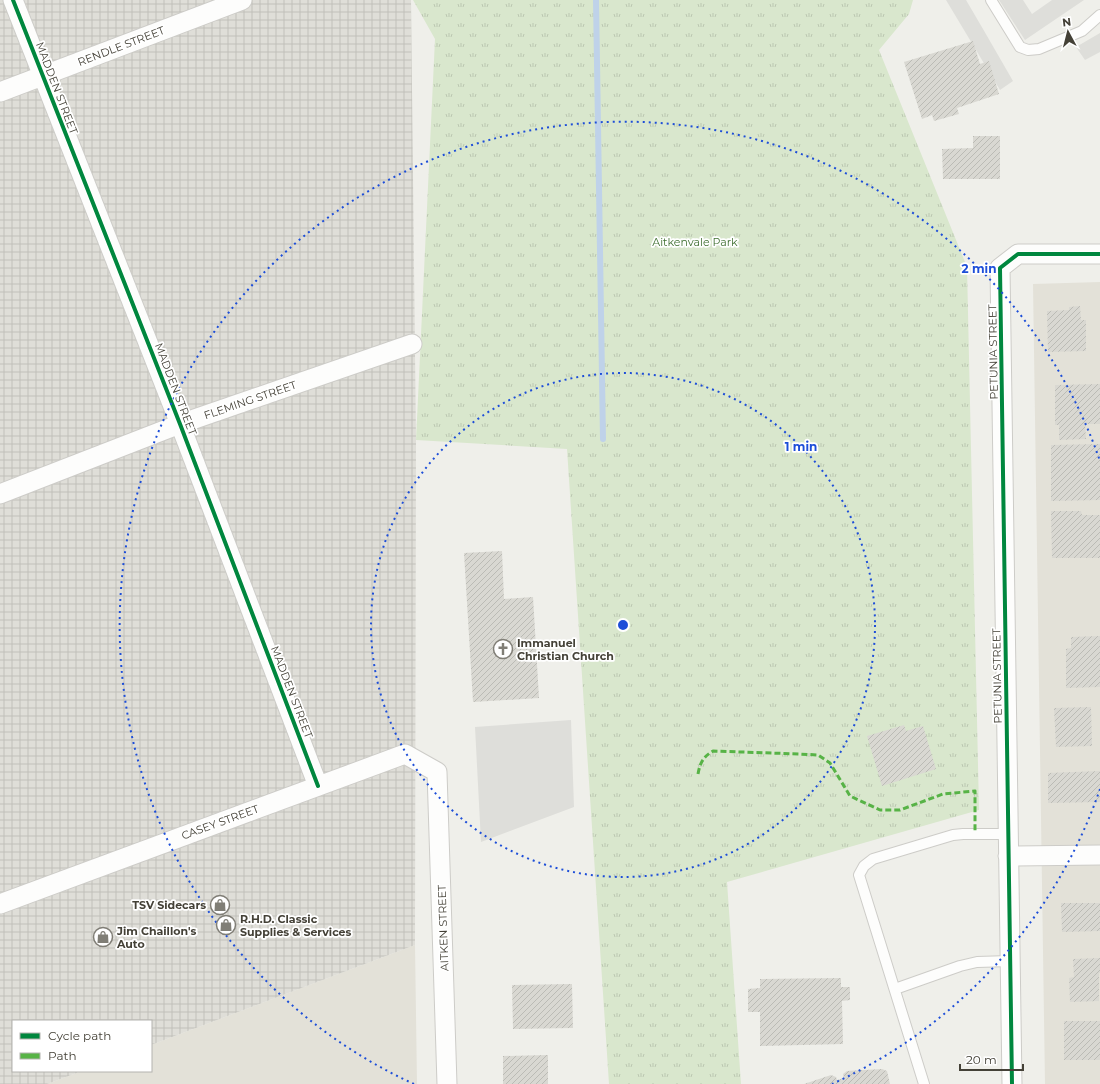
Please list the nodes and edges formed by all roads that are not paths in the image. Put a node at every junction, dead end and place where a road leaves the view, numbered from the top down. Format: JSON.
{"nodes":[{"id":1,"x":14,"y":0,"type":"edge"},
{"id":2,"x":242,"y":0,"type":"edge"},
{"id":3,"x":991,"y":0,"type":"edge"},
{"id":4,"x":1100,"y":16,"type":"edge"},
{"id":5,"x":42,"y":76,"type":"junction"},
{"id":6,"x":0,"y":92,"type":"edge"},
{"id":7,"x":1100,"y":254,"type":"edge"},
{"id":8,"x":412,"y":344,"type":"dead end"},
{"id":9,"x":180,"y":424,"type":"junction"},
{"id":10,"x":0,"y":494,"type":"edge"},
{"id":11,"x":437,"y":772,"type":"joint"},
{"id":12,"x":318,"y":786,"type":"junction"},
{"id":13,"x":1008,"y":834,"type":"junction"},
{"id":14,"x":1100,"y":855,"type":"edge"},
{"id":15,"x":1008,"y":856,"type":"junction"},
{"id":16,"x":0,"y":904,"type":"edge"},
{"id":17,"x":1010,"y":961,"type":"junction"},
{"id":18,"x":895,"y":988,"type":"junction"},
{"id":19,"x":448,"y":1084,"type":"edge"},
{"id":20,"x":924,"y":1084,"type":"edge"},
{"id":21,"x":1012,"y":1084,"type":"edge"}],
"edges":[{"from":1,"to":5,"type":"street","name":"MADDEN STREET"},
{"from":2,"to":5,"type":"street","name":"RENDLE STREET"},
{"from":3,"to":4,"type":"lane"},
{"from":5,"to":6,"type":"street","name":"RENDLE STREET"},
{"from":5,"to":9,"type":"street","name":"MADDEN STREET"},
{"from":7,"to":13,"type":"street","name":"PETUNIA STREET"},
{"from":8,"to":9,"type":"street","name":"FLEMING STREET"},
{"from":9,"to":10,"type":"street","name":"FLEMING STREET"},
{"from":9,"to":12,"type":"street","name":"MADDEN STREET"},
{"from":11,"to":12,"type":"street","name":"CASEY STREET"},
{"from":11,"to":19,"type":"street","name":"AITKEN STREET"},
{"from":12,"to":16,"type":"street","name":"CASEY STREET"},
{"from":13,"to":15,"type":"street","name":"PETUNIA STREET"},
{"from":13,"to":18,"type":"lane"},
{"from":14,"to":15,"type":"street"},
{"from":15,"to":17,"type":"street","name":"PETUNIA STREET"},
{"from":17,"to":18,"type":"lane"},
{"from":17,"to":21,"type":"street","name":"PETUNIA STREET"},
{"from":18,"to":20,"type":"lane"}]}
